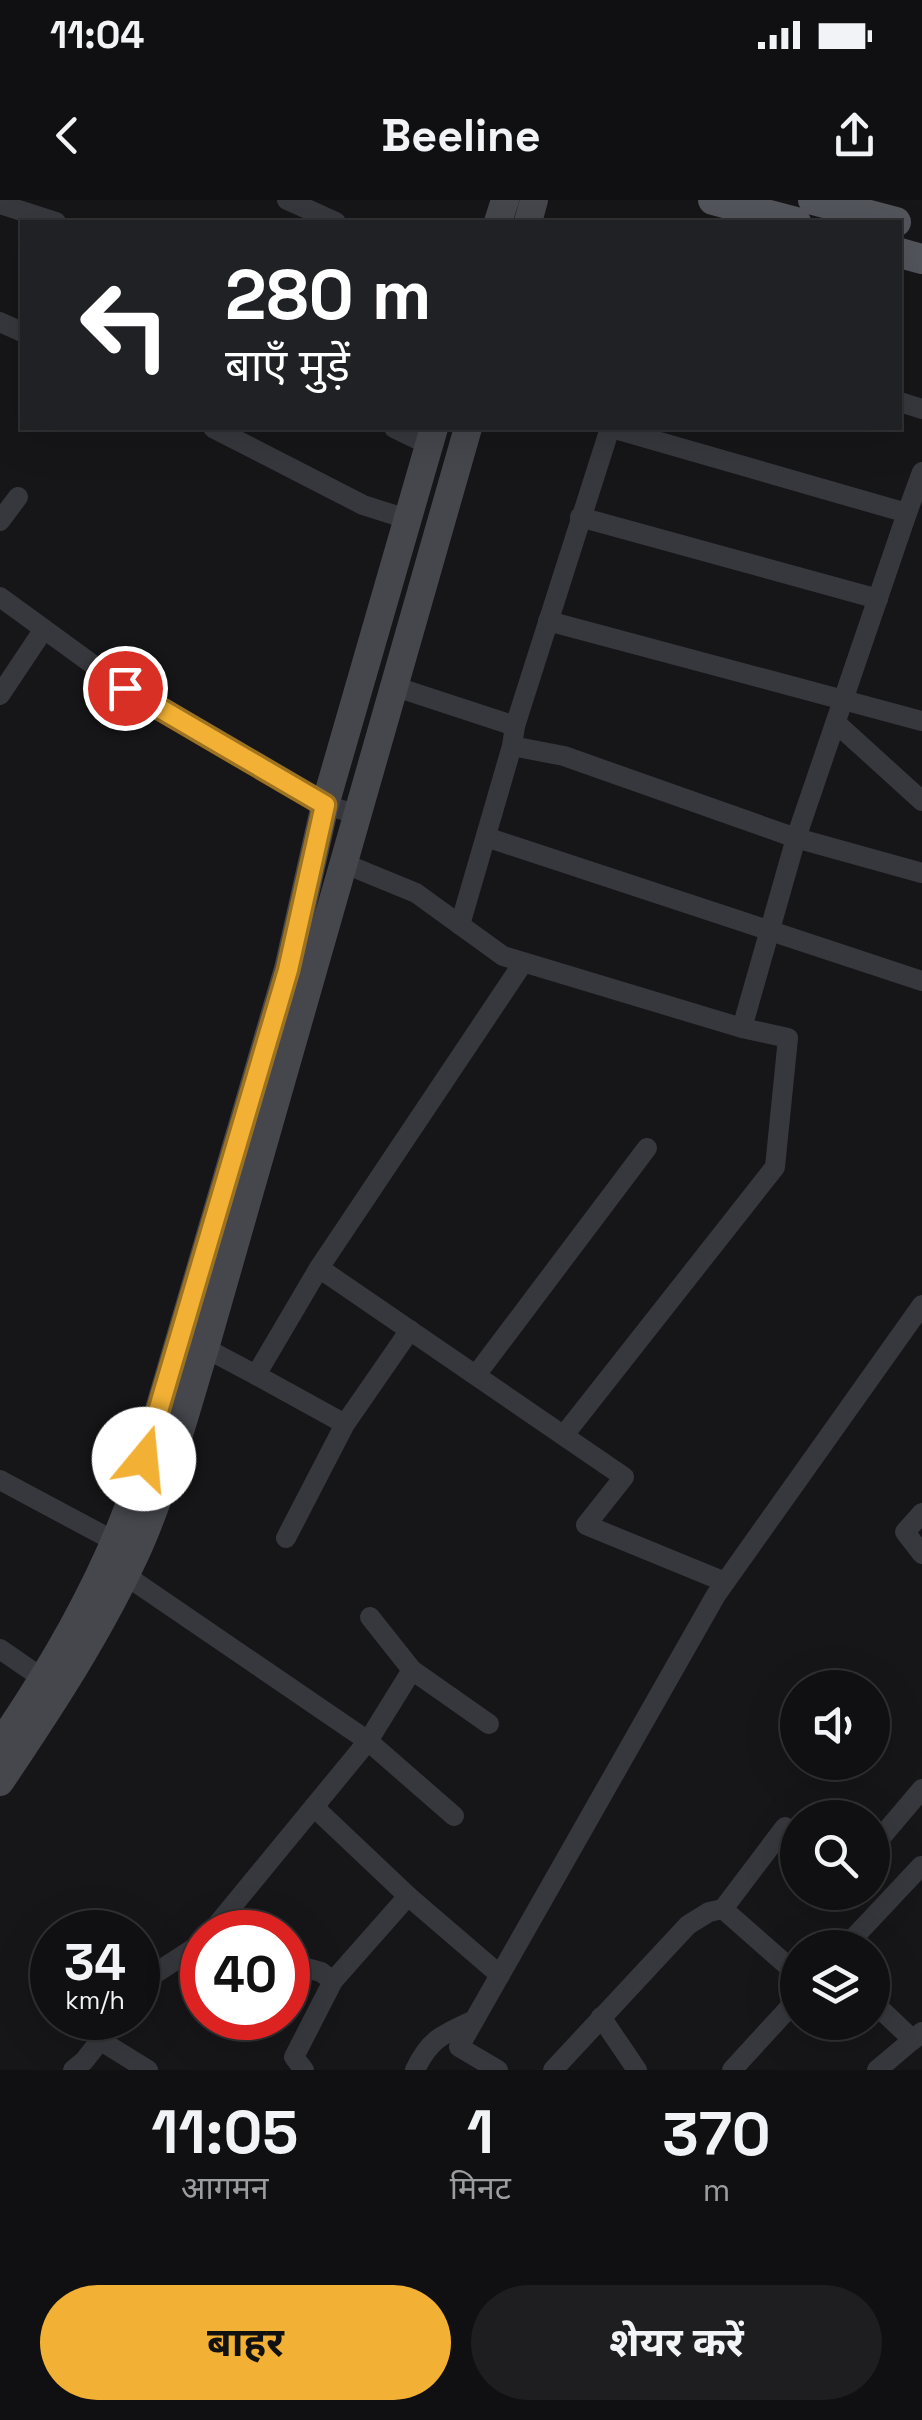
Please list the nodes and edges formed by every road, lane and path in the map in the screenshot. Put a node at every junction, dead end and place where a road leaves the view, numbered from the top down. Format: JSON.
{"nodes":[{"id":1,"x":287,"y":200,"type":"edge"},
{"id":2,"x":713,"y":200,"type":"edge"},
{"id":3,"x":813,"y":200,"type":"edge"},
{"id":4,"x":0,"y":204,"type":"edge"},
{"id":5,"x":858,"y":211,"type":"edge"},
{"id":6,"x":50,"y":220,"type":"edge"},
{"id":7,"x":332,"y":220,"type":"edge"},
{"id":8,"x":788,"y":220,"type":"edge"},
{"id":9,"x":888,"y":220,"type":"edge"},
{"id":10,"x":218,"y":430,"type":"edge"},
{"id":11,"x":404,"y":430,"type":"edge"},
{"id":12,"x":467,"y":430,"type":"edge"},
{"id":13,"x":609,"y":430,"type":"edge"},
{"id":14,"x":617,"y":430,"type":"edge"},
{"id":15,"x":432,"y":436,"type":"edge"},
{"id":16,"x":922,"y":472,"type":"edge"},
{"id":17,"x":18,"y":497,"type":"dead end"},
{"id":18,"x":907,"y":513,"type":"junction"},
{"id":19,"x":580,"y":517,"type":"junction"},
{"id":20,"x":408,"y":519,"type":"junction"},
{"id":21,"x":0,"y":521,"type":"edge"},
{"id":22,"x":0,"y":596,"type":"edge"},
{"id":23,"x":878,"y":599,"type":"junction"},
{"id":24,"x":548,"y":621,"type":"junction"},
{"id":25,"x":44,"y":629,"type":"junction"},
{"id":26,"x":393,"y":686,"type":"junction"},
{"id":27,"x":0,"y":695,"type":"edge"},
{"id":28,"x":844,"y":700,"type":"junction"},
{"id":29,"x":922,"y":721,"type":"edge"},
{"id":30,"x":836,"y":723,"type":"junction"},
{"id":31,"x":514,"y":736,"type":"junction"},
{"id":32,"x":922,"y":801,"type":"edge"},
{"id":33,"x":325,"y":805,"type":"junction"},
{"id":34,"x":356,"y":814,"type":"junction"},
{"id":35,"x":486,"y":838,"type":"junction"},
{"id":36,"x":796,"y":838,"type":"junction"},
{"id":37,"x":343,"y":863,"type":"junction"},
{"id":38,"x":922,"y":873,"type":"edge"},
{"id":39,"x":460,"y":925,"type":"junction"},
{"id":40,"x":769,"y":932,"type":"junction"},
{"id":41,"x":523,"y":962,"type":"junction"},
{"id":42,"x":922,"y":980,"type":"edge"},
{"id":43,"x":742,"y":1028,"type":"junction"},
{"id":44,"x":647,"y":1148,"type":"dead end"},
{"id":45,"x":320,"y":1268,"type":"junction"},
{"id":46,"x":922,"y":1305,"type":"edge"},
{"id":47,"x":410,"y":1330,"type":"junction"},
{"id":48,"x":205,"y":1348,"type":"junction"},
{"id":49,"x":256,"y":1375,"type":"junction"},
{"id":50,"x":476,"y":1375,"type":"junction"},
{"id":51,"x":346,"y":1424,"type":"junction"},
{"id":52,"x":564,"y":1435,"type":"junction"},
{"id":53,"x":0,"y":1480,"type":"edge"},
{"id":54,"x":922,"y":1513,"type":"edge"},
{"id":55,"x":286,"y":1538,"type":"dead end"},
{"id":56,"x":114,"y":1541,"type":"junction"},
{"id":57,"x":922,"y":1554,"type":"edge"},
{"id":58,"x":125,"y":1575,"type":"junction"},
{"id":59,"x":726,"y":1582,"type":"junction"},
{"id":60,"x":370,"y":1617,"type":"dead end"},
{"id":61,"x":0,"y":1649,"type":"edge"},
{"id":62,"x":412,"y":1670,"type":"junction"},
{"id":63,"x":42,"y":1678,"type":"junction"},
{"id":64,"x":489,"y":1724,"type":"dead end"},
{"id":65,"x":368,"y":1741,"type":"junction"},
{"id":66,"x":0,"y":1744,"type":"edge"},
{"id":67,"x":0,"y":1782,"type":"edge"},
{"id":68,"x":922,"y":1789,"type":"edge"},
{"id":69,"x":314,"y":1807,"type":"junction"},
{"id":70,"x":454,"y":1816,"type":"dead end"},
{"id":71,"x":890,"y":1827,"type":"edge"},
{"id":72,"x":780,"y":1833,"type":"edge"},
{"id":73,"x":922,"y":1866,"type":"edge"},
{"id":74,"x":408,"y":1896,"type":"junction"},
{"id":75,"x":722,"y":1908,"type":"junction"},
{"id":76,"x":230,"y":1910,"type":"edge"},
{"id":77,"x":861,"y":1930,"type":"edge"},
{"id":78,"x":780,"y":1959,"type":"edge"},
{"id":79,"x":310,"y":1969,"type":"edge"},
{"id":80,"x":500,"y":1974,"type":"junction"},
{"id":81,"x":333,"y":1981,"type":"junction"},
{"id":82,"x":890,"y":2015,"type":"edge"},
{"id":83,"x":601,"y":2016,"type":"junction"},
{"id":84,"x":780,"y":2018,"type":"edge"},
{"id":85,"x":474,"y":2020,"type":"junction"},
{"id":86,"x":917,"y":2036,"type":"edge"},
{"id":87,"x":100,"y":2041,"type":"joint"},
{"id":88,"x":73,"y":2070,"type":"edge"},
{"id":89,"x":148,"y":2070,"type":"edge"},
{"id":90,"x":304,"y":2070,"type":"edge"},
{"id":91,"x":415,"y":2070,"type":"edge"},
{"id":92,"x":498,"y":2070,"type":"edge"},
{"id":93,"x":553,"y":2070,"type":"edge"},
{"id":94,"x":637,"y":2070,"type":"edge"},
{"id":95,"x":732,"y":2070,"type":"edge"},
{"id":96,"x":877,"y":2070,"type":"edge"}],
"edges":[{"from":1,"to":7,"type":"street"},
{"from":2,"to":8,"type":"main road"},
{"from":3,"to":5,"type":"main road"},
{"from":4,"to":6,"type":"street"},
{"from":5,"to":9,"type":"main road"},
{"from":10,"to":20,"type":"street"},
{"from":11,"to":15,"type":"street"},
{"from":12,"to":26,"type":"street"},
{"from":13,"to":19,"type":"street"},
{"from":14,"to":18,"type":"street"},
{"from":15,"to":20,"type":"street"},
{"from":16,"to":18,"type":"street"},
{"from":17,"to":21,"type":"street"},
{"from":18,"to":23,"type":"street"},
{"from":19,"to":23,"type":"street"},
{"from":19,"to":24,"type":"street"},
{"from":20,"to":33,"type":"street"},
{"from":22,"to":25,"type":"street"},
{"from":23,"to":28,"type":"street"},
{"from":24,"to":28,"type":"street"},
{"from":24,"to":31,"type":"street"},
{"from":25,"to":27,"type":"street"},
{"from":25,"to":33,"type":"street"},
{"from":26,"to":31,"type":"street"},
{"from":26,"to":34,"type":"street"},
{"from":28,"to":29,"type":"street"},
{"from":28,"to":30,"type":"street"},
{"from":30,"to":32,"type":"street"},
{"from":30,"to":36,"type":"street"},
{"from":31,"to":35,"type":"street"},
{"from":31,"to":36,"type":"street"},
{"from":33,"to":34,"type":"street"},
{"from":33,"to":56,"type":"street"},
{"from":34,"to":37,"type":"street"},
{"from":35,"to":39,"type":"street"},
{"from":35,"to":40,"type":"street"},
{"from":36,"to":38,"type":"street"},
{"from":36,"to":40,"type":"street"},
{"from":37,"to":39,"type":"street"},
{"from":37,"to":48,"type":"street"},
{"from":39,"to":41,"type":"street"},
{"from":40,"to":42,"type":"street"},
{"from":40,"to":43,"type":"street"},
{"from":41,"to":43,"type":"street"},
{"from":41,"to":45,"type":"street"},
{"from":43,"to":52,"type":"street"},
{"from":44,"to":50,"type":"street"},
{"from":45,"to":47,"type":"street"},
{"from":45,"to":49,"type":"street"},
{"from":46,"to":59,"type":"street"},
{"from":47,"to":50,"type":"street"},
{"from":47,"to":51,"type":"street"},
{"from":48,"to":49,"type":"street"},
{"from":48,"to":58,"type":"street"},
{"from":49,"to":51,"type":"street"},
{"from":50,"to":52,"type":"street"},
{"from":51,"to":55,"type":"street"},
{"from":52,"to":59,"type":"street"},
{"from":53,"to":56,"type":"street"},
{"from":54,"to":57,"type":"street"},
{"from":56,"to":63,"type":"street"},
{"from":58,"to":65,"type":"street"},
{"from":58,"to":67,"type":"street"},
{"from":59,"to":80,"type":"street"},
{"from":60,"to":62,"type":"street"},
{"from":61,"to":63,"type":"street"},
{"from":62,"to":64,"type":"street"},
{"from":62,"to":65,"type":"street"},
{"from":63,"to":66,"type":"street"},
{"from":65,"to":69,"type":"street"},
{"from":65,"to":70,"type":"street"},
{"from":68,"to":71,"type":"street"},
{"from":69,"to":74,"type":"street"},
{"from":69,"to":76,"type":"street"},
{"from":72,"to":75,"type":"street"},
{"from":73,"to":77,"type":"street"},
{"from":74,"to":80,"type":"street"},
{"from":74,"to":81,"type":"street"},
{"from":75,"to":78,"type":"street"},
{"from":75,"to":83,"type":"street"},
{"from":79,"to":81,"type":"street"},
{"from":80,"to":85,"type":"street"},
{"from":81,"to":90,"type":"street"},
{"from":82,"to":86,"type":"street"},
{"from":83,"to":93,"type":"street"},
{"from":83,"to":94,"type":"street"},
{"from":84,"to":95,"type":"street"},
{"from":85,"to":91,"type":"street"},
{"from":85,"to":92,"type":"street"},
{"from":86,"to":96,"type":"street"},
{"from":87,"to":88,"type":"street"},
{"from":87,"to":89,"type":"street"}]}
